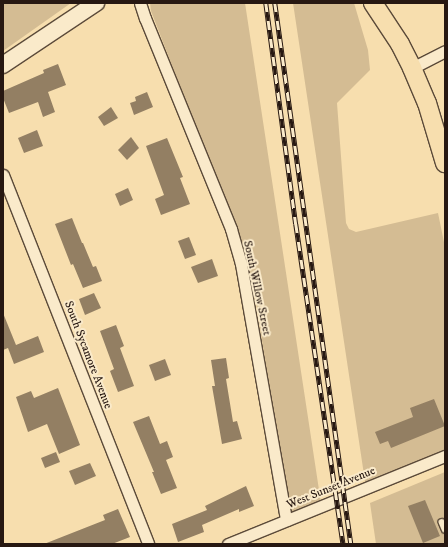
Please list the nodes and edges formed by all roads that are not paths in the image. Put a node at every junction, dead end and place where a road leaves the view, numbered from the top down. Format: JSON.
{"nodes":[{"id":1,"x":96,"y":3,"type":"edge"},
{"id":2,"x":140,"y":3,"type":"edge"},
{"id":3,"x":374,"y":3,"type":"edge"},
{"id":4,"x":445,"y":51,"type":"edge"},
{"id":5,"x":3,"y":65,"type":"edge"},
{"id":6,"x":412,"y":68,"type":"junction"},
{"id":7,"x":445,"y":164,"type":"edge"},
{"id":8,"x":3,"y":175,"type":"edge"},
{"id":9,"x":445,"y":456,"type":"edge"},
{"id":10,"x":286,"y":520,"type":"junction"},
{"id":11,"x":442,"y":522,"type":"dead end"},
{"id":12,"x":445,"y":529,"type":"edge"},
{"id":13,"x":148,"y":544,"type":"edge"},
{"id":14,"x":228,"y":544,"type":"edge"}],
"edges":[{"from":1,"to":5,"type":"street"},
{"from":2,"to":10,"type":"street","name":"South Willow Street"},
{"from":3,"to":6,"type":"main road"},
{"from":4,"to":6,"type":"street"},
{"from":6,"to":7,"type":"main road"},
{"from":8,"to":13,"type":"street","name":"South Sycamore Avenue"},
{"from":9,"to":10,"type":"street","name":"West Sunset Avenue"},
{"from":10,"to":14,"type":"street","name":"West Sunset Avenue"},
{"from":11,"to":12,"type":"lane"}]}
